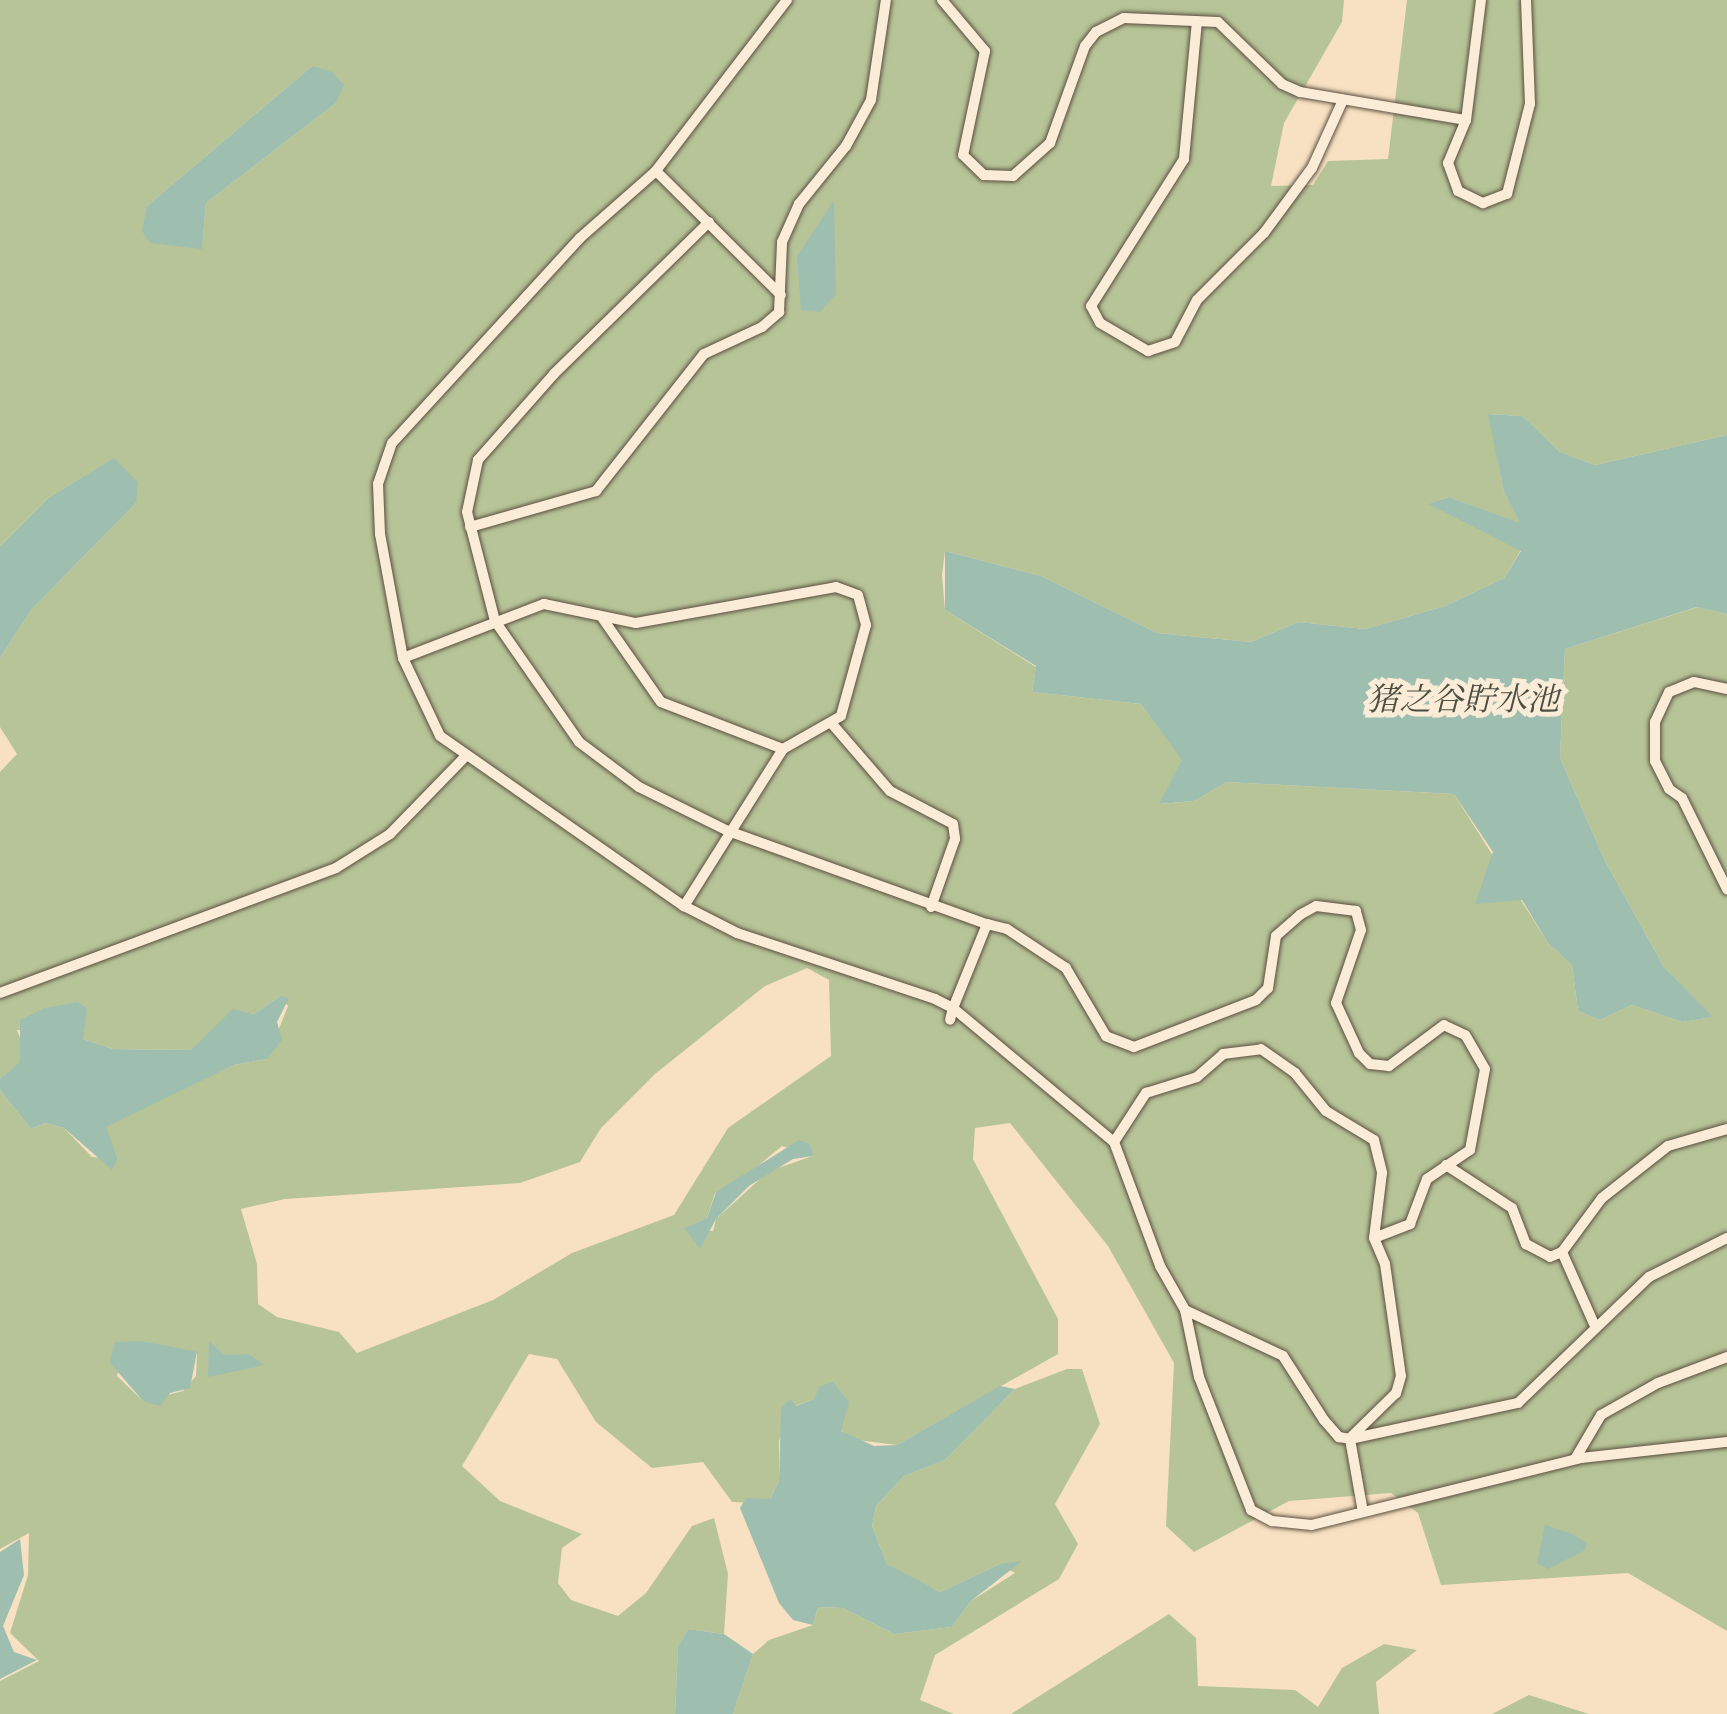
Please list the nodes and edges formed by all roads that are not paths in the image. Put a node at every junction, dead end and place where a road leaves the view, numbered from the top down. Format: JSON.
{"nodes":[{"id":1,"x":788,"y":0,"type":"edge"},
{"id":2,"x":886,"y":0,"type":"edge"},
{"id":3,"x":942,"y":0,"type":"edge"},
{"id":4,"x":1481,"y":0,"type":"edge"},
{"id":5,"x":1526,"y":0,"type":"edge"},
{"id":6,"x":1196,"y":21,"type":"junction"},
{"id":7,"x":1343,"y":100,"type":"junction"},
{"id":8,"x":1466,"y":120,"type":"junction"},
{"id":9,"x":656,"y":171,"type":"junction"},
{"id":10,"x":710,"y":222,"type":"junction"},
{"id":11,"x":781,"y":295,"type":"junction"},
{"id":12,"x":470,"y":527,"type":"junction"},
{"id":13,"x":603,"y":618,"type":"junction"},
{"id":14,"x":496,"y":621,"type":"junction"},
{"id":15,"x":403,"y":658,"type":"junction"},
{"id":16,"x":1727,"y":688,"type":"edge"},
{"id":17,"x":833,"y":725,"type":"junction"},
{"id":18,"x":784,"y":749,"type":"junction"},
{"id":19,"x":464,"y":757,"type":"junction"},
{"id":20,"x":728,"y":831,"type":"junction"},
{"id":21,"x":1727,"y":889,"type":"edge"},
{"id":22,"x":684,"y":906,"type":"junction"},
{"id":23,"x":931,"y":907,"type":"junction"},
{"id":24,"x":987,"y":924,"type":"junction"},
{"id":25,"x":0,"y":993,"type":"edge"},
{"id":26,"x":951,"y":1014,"type":"junction"},
{"id":27,"x":1727,"y":1129,"type":"edge"},
{"id":28,"x":1114,"y":1142,"type":"junction"},
{"id":29,"x":1446,"y":1166,"type":"junction"},
{"id":30,"x":1374,"y":1238,"type":"junction"},
{"id":31,"x":1727,"y":1238,"type":"edge"},
{"id":32,"x":1562,"y":1252,"type":"junction"},
{"id":33,"x":1184,"y":1310,"type":"junction"},
{"id":34,"x":1594,"y":1324,"type":"junction"},
{"id":35,"x":1727,"y":1357,"type":"edge"},
{"id":36,"x":1350,"y":1438,"type":"junction"},
{"id":37,"x":1727,"y":1442,"type":"edge"},
{"id":38,"x":1574,"y":1460,"type":"junction"},
{"id":39,"x":1363,"y":1512,"type":"junction"}],
"edges":[{"from":1,"to":9,"type":"street"},
{"from":2,"to":11,"type":"street"},
{"from":3,"to":6,"type":"street"},
{"from":4,"to":8,"type":"street"},
{"from":5,"to":8,"type":"street"},
{"from":6,"to":7,"type":"street"},
{"from":6,"to":7,"type":"street"},
{"from":7,"to":8,"type":"street"},
{"from":9,"to":10,"type":"street"},
{"from":9,"to":15,"type":"street"},
{"from":10,"to":11,"type":"street"},
{"from":10,"to":12,"type":"street"},
{"from":11,"to":12,"type":"street"},
{"from":12,"to":14,"type":"street"},
{"from":13,"to":14,"type":"street"},
{"from":13,"to":17,"type":"street"},
{"from":13,"to":18,"type":"street"},
{"from":14,"to":15,"type":"street"},
{"from":14,"to":20,"type":"street"},
{"from":15,"to":19,"type":"street"},
{"from":16,"to":21,"type":"street"},
{"from":17,"to":18,"type":"street"},
{"from":17,"to":23,"type":"street"},
{"from":18,"to":20,"type":"street"},
{"from":19,"to":22,"type":"street"},
{"from":19,"to":25,"type":"street"},
{"from":20,"to":22,"type":"street"},
{"from":20,"to":23,"type":"street"},
{"from":22,"to":26,"type":"street"},
{"from":23,"to":24,"type":"street"},
{"from":24,"to":26,"type":"street"},
{"from":24,"to":29,"type":"street"},
{"from":26,"to":28,"type":"street"},
{"from":27,"to":32,"type":"street"},
{"from":28,"to":30,"type":"street"},
{"from":28,"to":33,"type":"street"},
{"from":29,"to":30,"type":"street"},
{"from":29,"to":32,"type":"street"},
{"from":30,"to":36,"type":"street"},
{"from":31,"to":34,"type":"street"},
{"from":32,"to":34,"type":"street"},
{"from":33,"to":36,"type":"street"},
{"from":33,"to":39,"type":"street"},
{"from":34,"to":36,"type":"street"},
{"from":35,"to":38,"type":"street"},
{"from":36,"to":39,"type":"street"},
{"from":37,"to":38,"type":"street"},
{"from":38,"to":39,"type":"street"}]}
